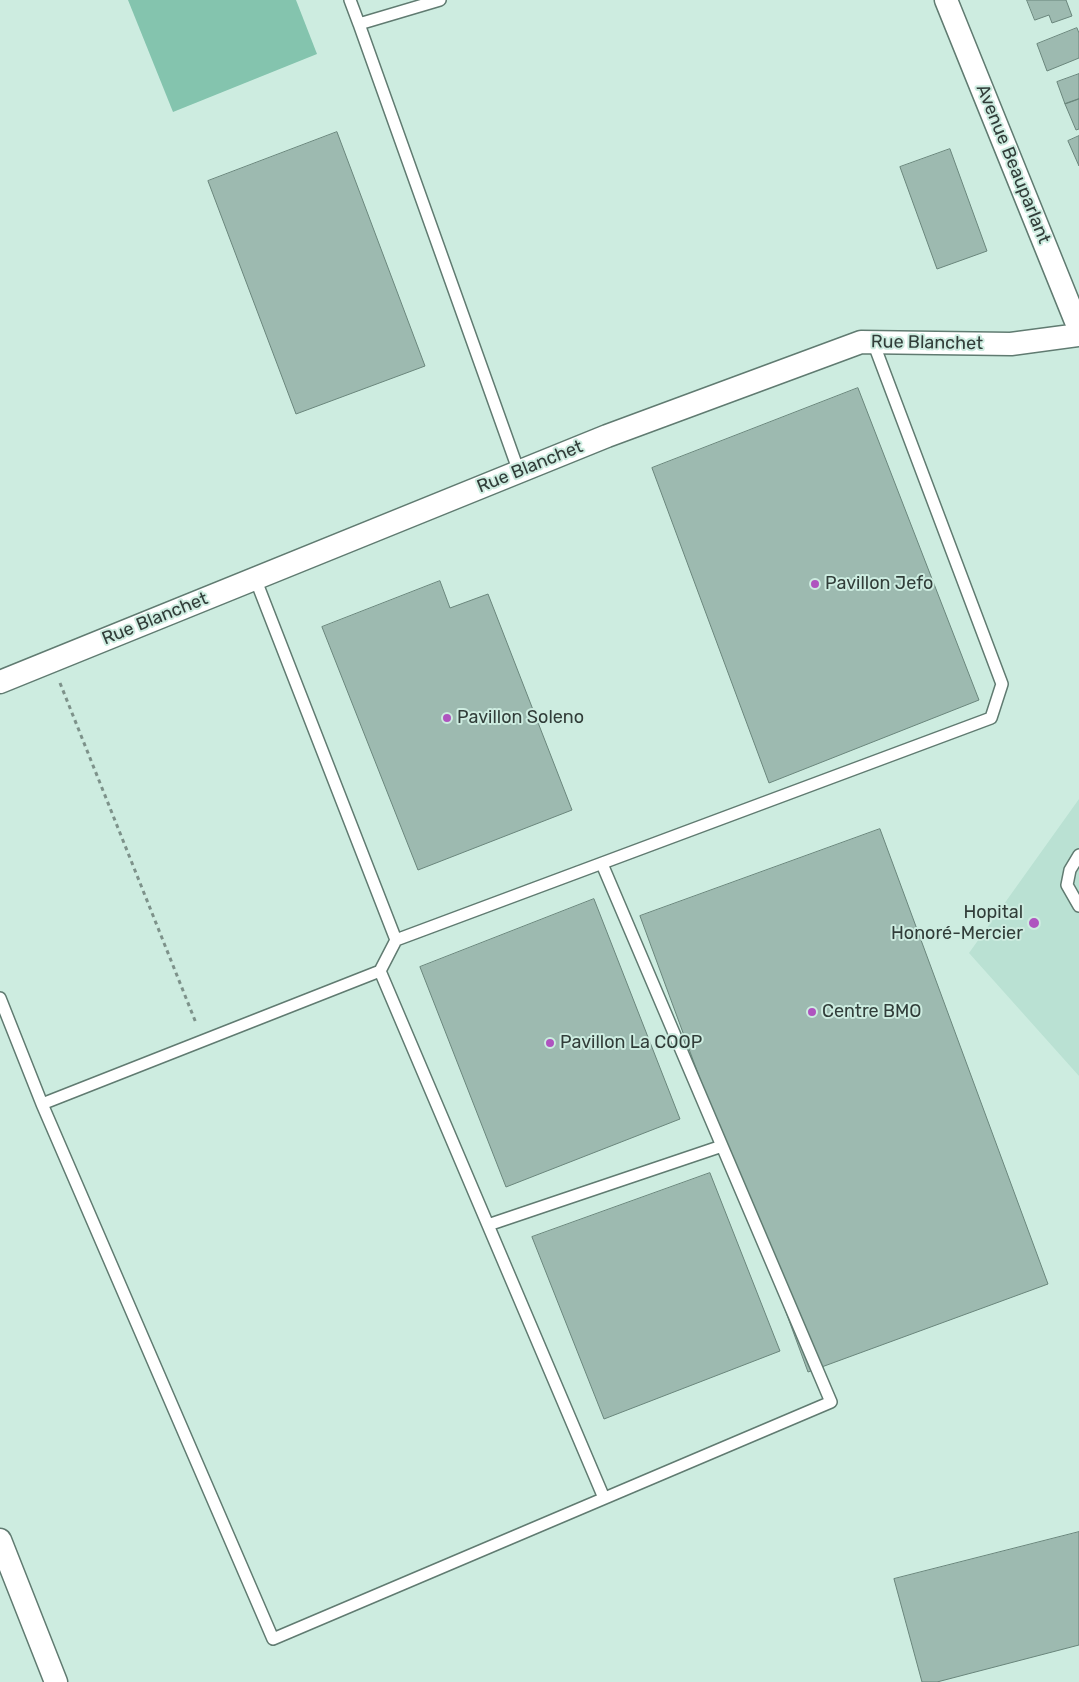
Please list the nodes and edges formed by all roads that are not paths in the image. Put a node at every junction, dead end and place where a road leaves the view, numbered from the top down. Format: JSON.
{"nodes":[{"id":1,"x":350,"y":0,"type":"edge"},
{"id":2,"x":440,"y":0,"type":"edge"},
{"id":3,"x":946,"y":0,"type":"edge"},
{"id":4,"x":359,"y":24,"type":"junction"},
{"id":5,"x":1079,"y":329,"type":"edge"},
{"id":6,"x":1079,"y":335,"type":"edge"},
{"id":7,"x":873,"y":342,"type":"junction"},
{"id":8,"x":519,"y":472,"type":"junction"},
{"id":9,"x":255,"y":578,"type":"junction"},
{"id":10,"x":0,"y":682,"type":"edge"},
{"id":11,"x":1079,"y":855,"type":"edge"},
{"id":12,"x":602,"y":864,"type":"junction"},
{"id":13,"x":1079,"y":906,"type":"edge"},
{"id":14,"x":396,"y":940,"type":"junction"},
{"id":15,"x":380,"y":971,"type":"junction"},
{"id":16,"x":0,"y":998,"type":"edge"},
{"id":17,"x":42,"y":1104,"type":"junction"},
{"id":18,"x":722,"y":1146,"type":"junction"},
{"id":19,"x":488,"y":1225,"type":"junction"},
{"id":20,"x":604,"y":1498,"type":"junction"},
{"id":21,"x":0,"y":1540,"type":"edge"},
{"id":22,"x":56,"y":1682,"type":"edge"}],
"edges":[{"from":1,"to":4,"type":"lane"},
{"from":2,"to":4,"type":"lane"},
{"from":3,"to":5,"type":"street","name":"Avenue Beauparlant"},
{"from":4,"to":8,"type":"lane"},
{"from":6,"to":7,"type":"street","name":"Rue Blanchet"},
{"from":7,"to":8,"type":"street","name":"Rue Blanchet"},
{"from":7,"to":12,"type":"lane"},
{"from":8,"to":9,"type":"street","name":"Rue Blanchet"},
{"from":9,"to":10,"type":"street","name":"Rue Blanchet"},
{"from":9,"to":14,"type":"lane"},
{"from":11,"to":13,"type":"lane"},
{"from":12,"to":14,"type":"lane"},
{"from":12,"to":18,"type":"lane"},
{"from":14,"to":15,"type":"lane"},
{"from":15,"to":17,"type":"lane"},
{"from":15,"to":19,"type":"lane"},
{"from":16,"to":17,"type":"lane"},
{"from":17,"to":20,"type":"lane"},
{"from":18,"to":19,"type":"lane"},
{"from":18,"to":20,"type":"lane"},
{"from":19,"to":20,"type":"lane"},
{"from":21,"to":22,"type":"street"}]}
